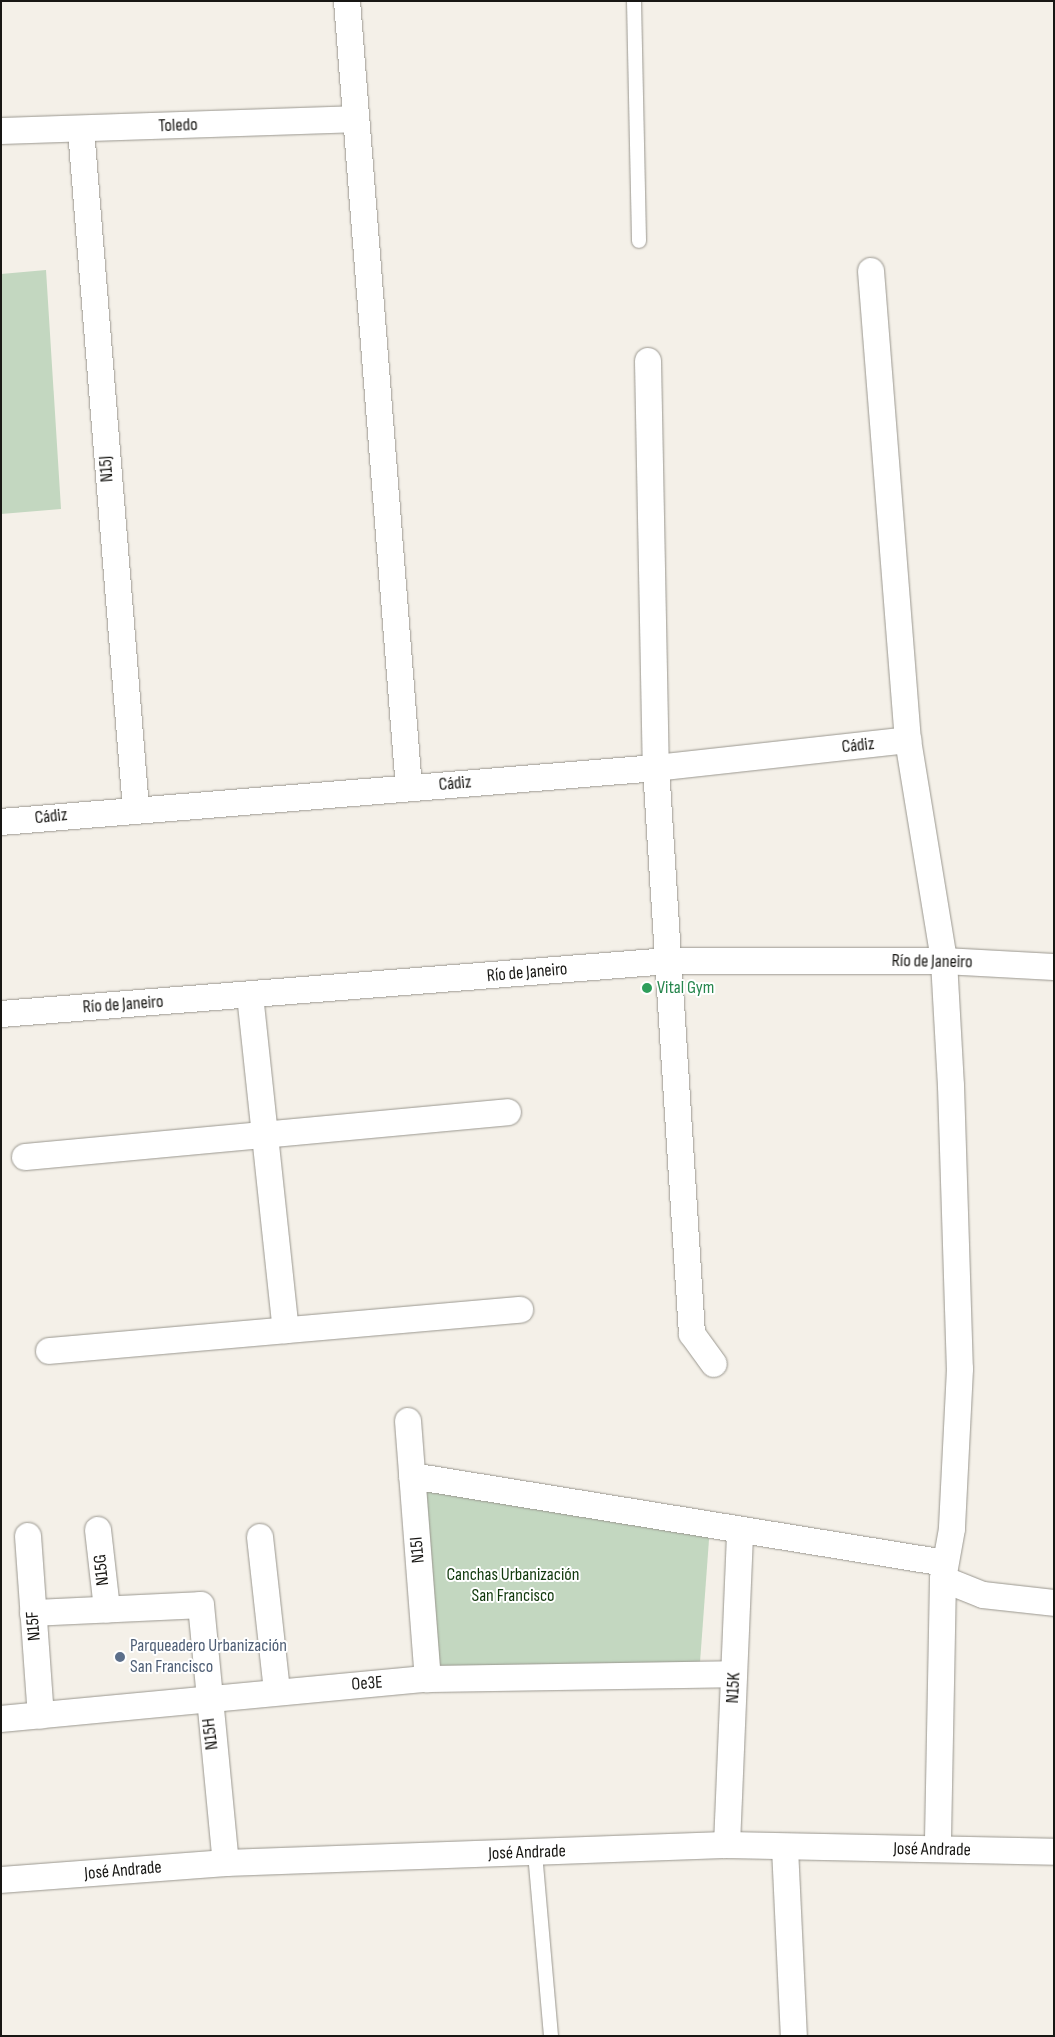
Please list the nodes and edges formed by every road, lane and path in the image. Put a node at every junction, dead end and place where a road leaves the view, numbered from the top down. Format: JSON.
{"nodes":[{"id":1,"x":347,"y":1,"type":"edge"},
{"id":2,"x":634,"y":1,"type":"edge"},
{"id":3,"x":354,"y":120,"type":"junction"},
{"id":4,"x":81,"y":130,"type":"junction"},
{"id":5,"x":1,"y":131,"type":"edge"},
{"id":6,"x":639,"y":241,"type":"dead end"},
{"id":7,"x":871,"y":271,"type":"dead end"},
{"id":8,"x":648,"y":361,"type":"dead end"},
{"id":9,"x":908,"y":740,"type":"junction"},
{"id":10,"x":656,"y":768,"type":"junction"},
{"id":11,"x":409,"y":788,"type":"junction"},
{"id":12,"x":136,"y":809,"type":"junction"},
{"id":13,"x":1,"y":822,"type":"edge"},
{"id":14,"x":668,"y":961,"type":"junction"},
{"id":15,"x":944,"y":961,"type":"junction"},
{"id":16,"x":1054,"y":967,"type":"edge"},
{"id":17,"x":250,"y":995,"type":"junction"},
{"id":18,"x":1,"y":1014,"type":"edge"},
{"id":19,"x":508,"y":1112,"type":"dead end"},
{"id":20,"x":265,"y":1132,"type":"junction"},
{"id":21,"x":25,"y":1156,"type":"dead end"},
{"id":22,"x":520,"y":1310,"type":"dead end"},
{"id":23,"x":286,"y":1330,"type":"junction"},
{"id":24,"x":49,"y":1351,"type":"dead end"},
{"id":25,"x":714,"y":1364,"type":"dead end"},
{"id":26,"x":408,"y":1421,"type":"dead end"},
{"id":27,"x":412,"y":1476,"type":"junction"},
{"id":28,"x":98,"y":1530,"type":"dead end"},
{"id":29,"x":740,"y":1532,"type":"junction"},
{"id":30,"x":28,"y":1536,"type":"dead end"},
{"id":31,"x":260,"y":1537,"type":"dead end"},
{"id":32,"x":944,"y":1571,"type":"junction"},
{"id":33,"x":1054,"y":1604,"type":"edge"},
{"id":34,"x":107,"y":1609,"type":"junction"},
{"id":35,"x":33,"y":1613,"type":"junction"},
{"id":36,"x":734,"y":1674,"type":"junction"},
{"id":37,"x":428,"y":1679,"type":"junction"},
{"id":38,"x":277,"y":1690,"type":"junction"},
{"id":39,"x":207,"y":1701,"type":"junction"},
{"id":40,"x":40,"y":1716,"type":"junction"},
{"id":41,"x":1,"y":1719,"type":"edge"},
{"id":42,"x":727,"y":1845,"type":"junction"},
{"id":43,"x":785,"y":1848,"type":"junction"},
{"id":44,"x":938,"y":1849,"type":"junction"},
{"id":45,"x":1054,"y":1852,"type":"edge"},
{"id":46,"x":534,"y":1853,"type":"junction"},
{"id":47,"x":226,"y":1863,"type":"junction"},
{"id":48,"x":1,"y":1880,"type":"edge"},
{"id":49,"x":551,"y":2036,"type":"edge"},
{"id":50,"x":794,"y":2036,"type":"edge"}],
"edges":[{"from":1,"to":3,"type":"street"},
{"from":2,"to":6,"type":"lane"},
{"from":3,"to":4,"type":"street","name":"Toledo"},
{"from":3,"to":11,"type":"street"},
{"from":4,"to":5,"type":"street","name":"Toledo"},
{"from":4,"to":12,"type":"street","name":"N15J"},
{"from":7,"to":9,"type":"street"},
{"from":8,"to":10,"type":"street"},
{"from":9,"to":10,"type":"street","name":"Cádiz"},
{"from":9,"to":15,"type":"street"},
{"from":10,"to":11,"type":"street","name":"Cádiz"},
{"from":10,"to":14,"type":"street"},
{"from":11,"to":12,"type":"street","name":"Cádiz"},
{"from":12,"to":13,"type":"street","name":"Cádiz"},
{"from":14,"to":15,"type":"street","name":"Río de Janeiro"},
{"from":14,"to":17,"type":"street","name":"Río de Janeiro"},
{"from":14,"to":25,"type":"street"},
{"from":15,"to":16,"type":"street","name":"Río de Janeiro"},
{"from":15,"to":32,"type":"street"},
{"from":17,"to":18,"type":"street","name":"Río de Janeiro"},
{"from":17,"to":20,"type":"street"},
{"from":19,"to":20,"type":"street"},
{"from":20,"to":21,"type":"street"},
{"from":20,"to":23,"type":"street"},
{"from":22,"to":23,"type":"street"},
{"from":23,"to":24,"type":"street"},
{"from":26,"to":27,"type":"street","name":"N15I"},
{"from":27,"to":29,"type":"street"},
{"from":27,"to":37,"type":"street","name":"N15I"},
{"from":28,"to":34,"type":"street","name":"N15G"},
{"from":29,"to":32,"type":"street"},
{"from":29,"to":36,"type":"street","name":"N15K"},
{"from":30,"to":35,"type":"street","name":"N15F"},
{"from":31,"to":38,"type":"street"},
{"from":32,"to":33,"type":"street"},
{"from":32,"to":44,"type":"street"},
{"from":34,"to":35,"type":"street"},
{"from":34,"to":39,"type":"street","name":"N15H"},
{"from":35,"to":40,"type":"street","name":"N15F"},
{"from":36,"to":37,"type":"street","name":"Oe3E"},
{"from":36,"to":42,"type":"street","name":"N15K"},
{"from":37,"to":38,"type":"street","name":"Oe3E"},
{"from":38,"to":39,"type":"street","name":"Oe3E"},
{"from":39,"to":40,"type":"street","name":"Oe3E"},
{"from":39,"to":47,"type":"street","name":"N15H"},
{"from":40,"to":41,"type":"street","name":"Oe3E"},
{"from":42,"to":43,"type":"street","name":"José Andrade"},
{"from":42,"to":46,"type":"street","name":"José Andrade"},
{"from":43,"to":44,"type":"street","name":"José Andrade"},
{"from":43,"to":50,"type":"street"},
{"from":44,"to":45,"type":"street","name":"José Andrade"},
{"from":46,"to":47,"type":"street","name":"José Andrade"},
{"from":46,"to":49,"type":"lane"},
{"from":47,"to":48,"type":"street","name":"José Andrade"}]}
